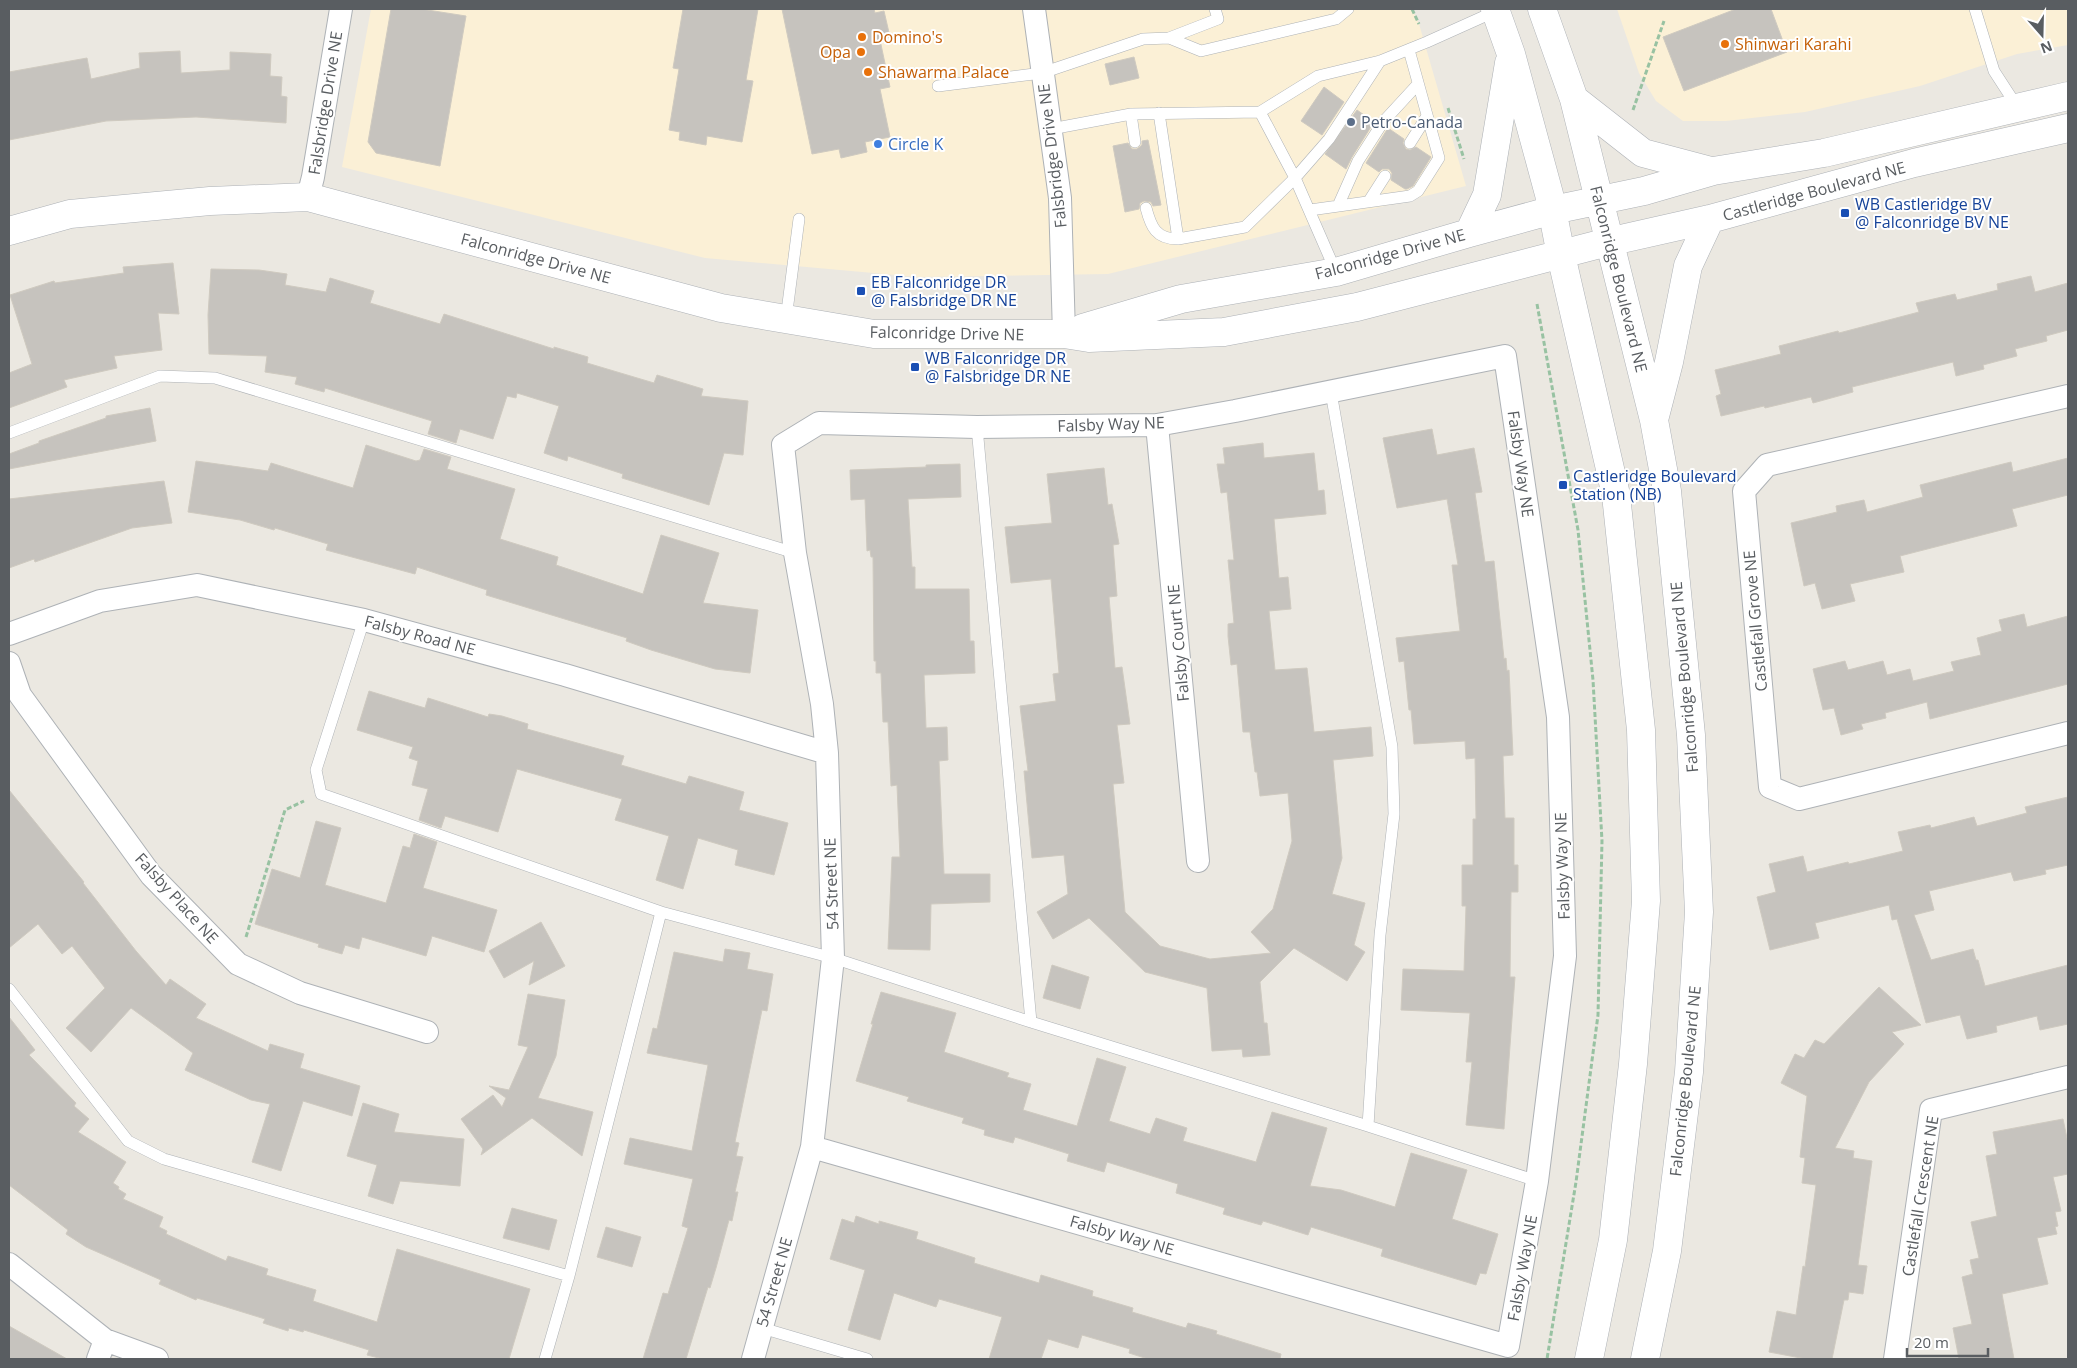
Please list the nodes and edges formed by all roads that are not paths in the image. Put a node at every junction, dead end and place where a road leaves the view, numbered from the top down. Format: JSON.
{"nodes":[{"id":1,"x":341,"y":9,"type":"edge"},
{"id":2,"x":1034,"y":9,"type":"edge"},
{"id":3,"x":1215,"y":9,"type":"edge"},
{"id":4,"x":1348,"y":9,"type":"edge"},
{"id":5,"x":1542,"y":9,"type":"edge"},
{"id":6,"x":1975,"y":9,"type":"edge"},
{"id":7,"x":1496,"y":10,"type":"edge"},
{"id":8,"x":1169,"y":38,"type":"junction"},
{"id":9,"x":1408,"y":50,"type":"junction"},
{"id":10,"x":1511,"y":54,"type":"junction"},
{"id":11,"x":1380,"y":62,"type":"junction"},
{"id":12,"x":1042,"y":73,"type":"junction"},
{"id":13,"x":1418,"y":84,"type":"junction"},
{"id":14,"x":938,"y":86,"type":"dead end"},
{"id":15,"x":2068,"y":96,"type":"edge"},
{"id":16,"x":1574,"y":99,"type":"junction"},
{"id":17,"x":2018,"y":108,"type":"junction"},
{"id":18,"x":1260,"y":112,"type":"junction"},
{"id":19,"x":1159,"y":113,"type":"junction"},
{"id":20,"x":1131,"y":114,"type":"junction"},
{"id":21,"x":1427,"y":116,"type":"junction"},
{"id":22,"x":2068,"y":128,"type":"edge"},
{"id":23,"x":1051,"y":129,"type":"junction"},
{"id":24,"x":1136,"y":142,"type":"dead end"},
{"id":25,"x":1410,"y":143,"type":"dead end"},
{"id":26,"x":1712,"y":171,"type":"junction"},
{"id":27,"x":1385,"y":176,"type":"dead end"},
{"id":28,"x":1295,"y":178,"type":"junction"},
{"id":29,"x":308,"y":197,"type":"junction"},
{"id":30,"x":1600,"y":200,"type":"junction"},
{"id":31,"x":1369,"y":202,"type":"junction"},
{"id":32,"x":1338,"y":206,"type":"junction"},
{"id":33,"x":1146,"y":208,"type":"dead end"},
{"id":34,"x":1310,"y":210,"type":"junction"},
{"id":35,"x":1553,"y":210,"type":"junction"},
{"id":36,"x":800,"y":218,"type":"dead end"},
{"id":37,"x":1710,"y":219,"type":"junction"},
{"id":38,"x":9,"y":232,"type":"edge"},
{"id":39,"x":1469,"y":232,"type":"junction"},
{"id":40,"x":1178,"y":239,"type":"junction"},
{"id":41,"x":1608,"y":242,"type":"junction"},
{"id":42,"x":1561,"y":255,"type":"junction"},
{"id":43,"x":1336,"y":272,"type":"junction"},
{"id":44,"x":786,"y":319,"type":"junction"},
{"id":45,"x":1064,"y":334,"type":"junction"},
{"id":46,"x":1331,"y":392,"type":"junction"},
{"id":47,"x":2068,"y":396,"type":"edge"},
{"id":48,"x":1654,"y":420,"type":"junction"},
{"id":49,"x":819,"y":423,"type":"joint"},
{"id":50,"x":1157,"y":425,"type":"junction"},
{"id":51,"x":977,"y":427,"type":"junction"},
{"id":52,"x":9,"y":433,"type":"edge"},
{"id":53,"x":795,"y":553,"type":"junction"},
{"id":54,"x":364,"y":620,"type":"junction"},
{"id":55,"x":9,"y":634,"type":"edge"},
{"id":56,"x":9,"y":663,"type":"edge"},
{"id":57,"x":2068,"y":733,"type":"edge"},
{"id":58,"x":827,"y":753,"type":"junction"},
{"id":59,"x":1198,"y":861,"type":"dead end"},
{"id":60,"x":661,"y":912,"type":"junction"},
{"id":61,"x":832,"y":958,"type":"junction"},
{"id":62,"x":9,"y":989,"type":"edge"},
{"id":63,"x":1031,"y":1022,"type":"junction"},
{"id":64,"x":427,"y":1032,"type":"dead end"},
{"id":65,"x":2068,"y":1077,"type":"edge"},
{"id":66,"x":1368,"y":1126,"type":"junction"},
{"id":67,"x":812,"y":1147,"type":"junction"},
{"id":68,"x":1537,"y":1181,"type":"junction"},
{"id":69,"x":9,"y":1264,"type":"edge"},
{"id":70,"x":569,"y":1276,"type":"junction"},
{"id":71,"x":762,"y":1328,"type":"junction"},
{"id":72,"x":102,"y":1350,"type":"edge"},
{"id":73,"x":1512,"y":1352,"type":"edge"},
{"id":74,"x":158,"y":1359,"type":"edge"},
{"id":75,"x":545,"y":1359,"type":"edge"},
{"id":76,"x":752,"y":1359,"type":"edge"},
{"id":77,"x":867,"y":1359,"type":"edge"},
{"id":78,"x":1589,"y":1359,"type":"edge"},
{"id":79,"x":1645,"y":1359,"type":"edge"},
{"id":80,"x":1895,"y":1359,"type":"edge"}],
"edges":[{"from":1,"to":29,"type":"street","name":"Falsbridge Drive NE"},
{"from":2,"to":12,"type":"street","name":"Falsbridge Drive NE"},
{"from":3,"to":8,"type":"lane"},
{"from":4,"to":8,"type":"lane"},
{"from":5,"to":16,"type":"main road","name":"Falconridge Boulevard NE"},
{"from":6,"to":17,"type":"lane"},
{"from":7,"to":9,"type":"lane"},
{"from":7,"to":10,"type":"main road"},
{"from":8,"to":12,"type":"lane"},
{"from":9,"to":11,"type":"lane"},
{"from":9,"to":13,"type":"lane"},
{"from":10,"to":35,"type":"main road"},
{"from":10,"to":39,"type":"main road"},
{"from":11,"to":18,"type":"lane"},
{"from":11,"to":28,"type":"lane"},
{"from":12,"to":14,"type":"lane"},
{"from":12,"to":23,"type":"street","name":"Falsbridge Drive NE"},
{"from":13,"to":21,"type":"lane"},
{"from":13,"to":32,"type":"lane"},
{"from":15,"to":17,"type":"main road","name":"Castleridge Boulevard NE"},
{"from":16,"to":26,"type":"main road"},
{"from":16,"to":30,"type":"main road","name":"Falconridge Boulevard NE"},
{"from":17,"to":26,"type":"main road","name":"Castleridge Boulevard NE"},
{"from":18,"to":19,"type":"lane"},
{"from":18,"to":28,"type":"lane"},
{"from":19,"to":20,"type":"lane"},
{"from":19,"to":40,"type":"lane"},
{"from":20,"to":23,"type":"lane"},
{"from":20,"to":24,"type":"lane"},
{"from":21,"to":25,"type":"lane"},
{"from":21,"to":31,"type":"lane"},
{"from":22,"to":37,"type":"main road","name":"Castleridge Boulevard NE"},
{"from":23,"to":45,"type":"street","name":"Falsbridge Drive NE"},
{"from":26,"to":30,"type":"main road","name":"Castleridge Boulevard NE"},
{"from":27,"to":31,"type":"lane"},
{"from":28,"to":34,"type":"lane"},
{"from":28,"to":40,"type":"lane"},
{"from":29,"to":38,"type":"main road","name":"Falconridge Drive NE"},
{"from":29,"to":44,"type":"main road","name":"Falconridge Drive NE"},
{"from":30,"to":35,"type":"main road","name":"Falconridge Drive NE"},
{"from":30,"to":41,"type":"main road","name":"Falconridge Boulevard NE"},
{"from":31,"to":32,"type":"lane"},
{"from":32,"to":34,"type":"lane"},
{"from":33,"to":40,"type":"lane"},
{"from":34,"to":43,"type":"lane"},
{"from":35,"to":39,"type":"main road","name":"Falconridge Drive NE"},
{"from":35,"to":42,"type":"main road"},
{"from":36,"to":44,"type":"lane"},
{"from":37,"to":41,"type":"main road","name":"Castleridge Boulevard NE"},
{"from":37,"to":48,"type":"main road"},
{"from":39,"to":43,"type":"main road","name":"Falconridge Drive NE"},
{"from":41,"to":42,"type":"main road","name":"Castleridge Boulevard NE"},
{"from":41,"to":48,"type":"main road","name":"Falconridge Boulevard NE"},
{"from":42,"to":45,"type":"main road","name":"Falconridge Drive NE"},
{"from":42,"to":78,"type":"main road"},
{"from":43,"to":45,"type":"main road","name":"Falconridge Drive NE"},
{"from":44,"to":45,"type":"main road","name":"Falconridge Drive NE"},
{"from":46,"to":50,"type":"street","name":"Falsby Way NE"},
{"from":46,"to":66,"type":"lane"},
{"from":46,"to":68,"type":"street","name":"Falsby Way NE"},
{"from":47,"to":57,"type":"street","name":"Castlefall Grove NE"},
{"from":48,"to":79,"type":"main road","name":"Falconridge Boulevard NE"},
{"from":49,"to":51,"type":"street","name":"Falsby Way NE"},
{"from":49,"to":53,"type":"street","name":"54 Street NE"},
{"from":50,"to":51,"type":"street","name":"Falsby Way NE"},
{"from":50,"to":59,"type":"street","name":"Falsby Court NE"},
{"from":51,"to":63,"type":"lane"},
{"from":52,"to":53,"type":"lane"},
{"from":53,"to":58,"type":"street","name":"54 Street NE"},
{"from":54,"to":55,"type":"street","name":"Falsby Road NE"},
{"from":54,"to":58,"type":"street","name":"Falsby Road NE"},
{"from":54,"to":60,"type":"lane"},
{"from":56,"to":64,"type":"street","name":"Falsby Place NE"},
{"from":58,"to":61,"type":"street","name":"54 Street NE"},
{"from":60,"to":61,"type":"lane"},
{"from":60,"to":70,"type":"lane"},
{"from":61,"to":63,"type":"lane"},
{"from":61,"to":67,"type":"street","name":"54 Street NE"},
{"from":62,"to":70,"type":"lane"},
{"from":63,"to":66,"type":"lane"},
{"from":65,"to":80,"type":"street","name":"Castlefall Crescent NE"},
{"from":66,"to":68,"type":"lane"},
{"from":67,"to":71,"type":"street","name":"54 Street NE"},
{"from":67,"to":73,"type":"street","name":"Falsby Way NE"},
{"from":68,"to":73,"type":"street","name":"Falsby Way NE"},
{"from":69,"to":72,"type":"street"},
{"from":70,"to":75,"type":"lane"},
{"from":71,"to":76,"type":"street","name":"54 Street NE"},
{"from":71,"to":77,"type":"lane"},
{"from":72,"to":74,"type":"street"}]}
